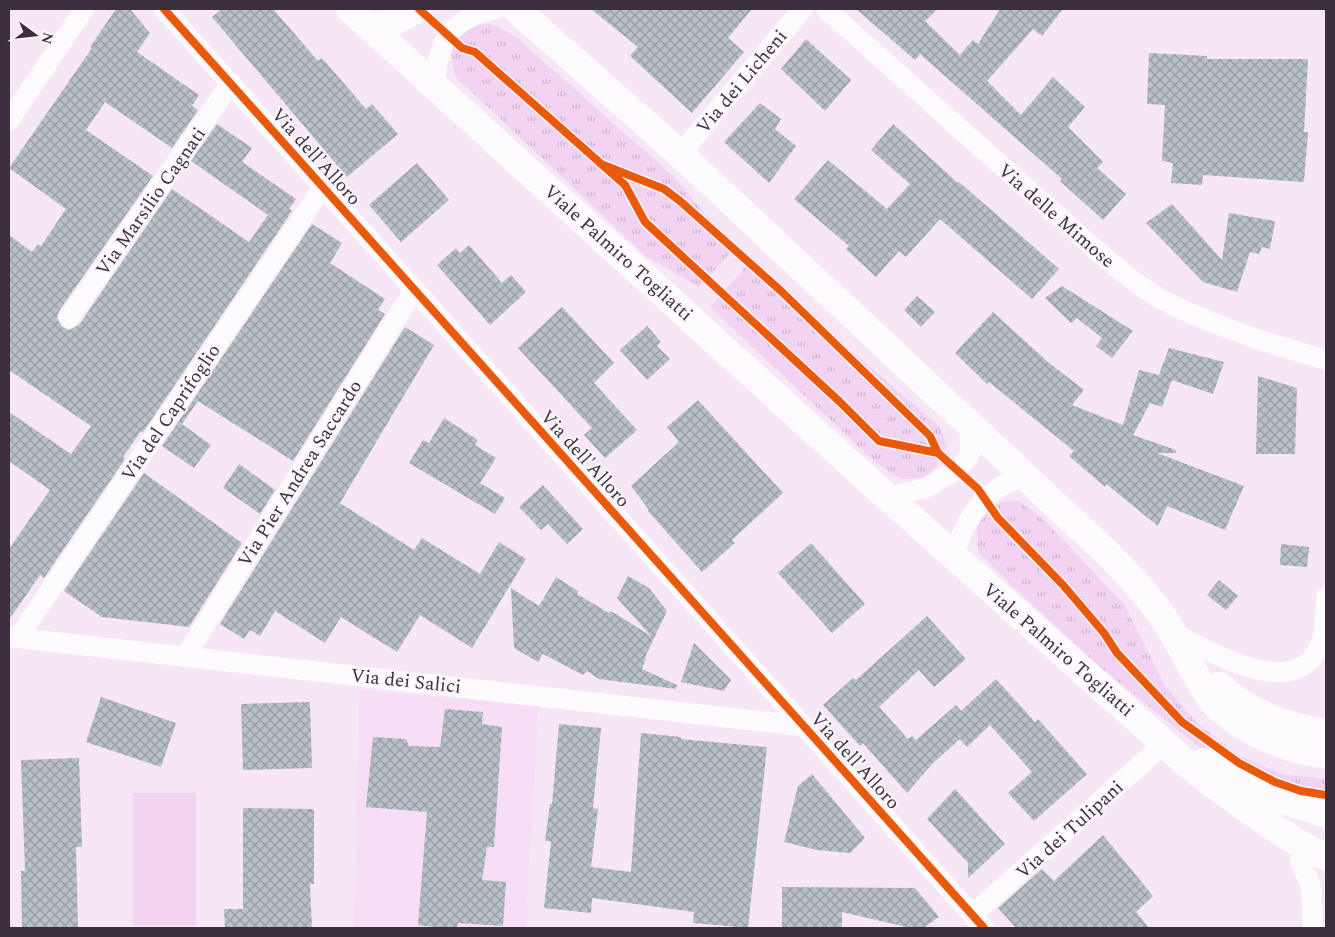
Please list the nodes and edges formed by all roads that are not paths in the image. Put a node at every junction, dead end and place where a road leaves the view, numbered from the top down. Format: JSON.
{"nodes":[{"id":1,"x":84,"y":9,"type":"edge"},
{"id":2,"x":164,"y":9,"type":"edge"},
{"id":3,"x":350,"y":9,"type":"edge"},
{"id":4,"x":417,"y":9,"type":"edge"},
{"id":5,"x":496,"y":9,"type":"edge"},
{"id":6,"x":516,"y":9,"type":"edge"},
{"id":7,"x":803,"y":9,"type":"edge"},
{"id":8,"x":826,"y":9,"type":"edge"},
{"id":9,"x":370,"y":27,"type":"junction"},
{"id":10,"x":231,"y":83,"type":"junction"},
{"id":11,"x":435,"y":86,"type":"junction"},
{"id":12,"x":9,"y":121,"type":"edge"},
{"id":13,"x":680,"y":154,"type":"junction"},
{"id":14,"x":322,"y":187,"type":"junction"},
{"id":15,"x":414,"y":290,"type":"junction"},
{"id":16,"x":69,"y":318,"type":"dead end"},
{"id":17,"x":1326,"y":360,"type":"edge"},
{"id":18,"x":968,"y":425,"type":"junction"},
{"id":19,"x":1027,"y":477,"type":"junction"},
{"id":20,"x":887,"y":497,"type":"junction"},
{"id":21,"x":953,"y":556,"type":"junction"},
{"id":22,"x":1326,"y":597,"type":"edge"},
{"id":23,"x":1175,"y":634,"type":"junction"},
{"id":24,"x":13,"y":637,"type":"edge"},
{"id":25,"x":185,"y":657,"type":"junction"},
{"id":26,"x":803,"y":726,"type":"junction"},
{"id":27,"x":1326,"y":733,"type":"edge"},
{"id":28,"x":1165,"y":743,"type":"junction"},
{"id":29,"x":1326,"y":754,"type":"edge"},
{"id":30,"x":1201,"y":776,"type":"junction"},
{"id":31,"x":1326,"y":814,"type":"edge"},
{"id":32,"x":1326,"y":835,"type":"edge"},
{"id":33,"x":1313,"y":858,"type":"edge"},
{"id":34,"x":1326,"y":873,"type":"edge"},
{"id":35,"x":978,"y":922,"type":"edge"},
{"id":36,"x":1313,"y":928,"type":"edge"}],
"edges":[{"from":1,"to":12,"type":"street"},
{"from":2,"to":10,"type":"street","name":"Via dell'Alloro"},
{"from":3,"to":9,"type":"main road","name":"Viale Palmiro Togliatti"},
{"from":4,"to":9,"type":"main road"},
{"from":5,"to":11,"type":"street"},
{"from":6,"to":13,"type":"main road"},
{"from":7,"to":13,"type":"street","name":"Via dei Licheni"},
{"from":8,"to":17,"type":"street","name":"Via delle Mimose"},
{"from":9,"to":11,"type":"main road","name":"Viale Palmiro Togliatti"},
{"from":10,"to":14,"type":"street","name":"Via dell'Alloro"},
{"from":10,"to":16,"type":"street","name":"Via Marsilio Cagnati"},
{"from":11,"to":20,"type":"main road","name":"Viale Palmiro Togliatti"},
{"from":13,"to":18,"type":"main road"},
{"from":14,"to":15,"type":"street","name":"Via dell'Alloro"},
{"from":14,"to":24,"type":"street","name":"Via del Caprifoglio"},
{"from":15,"to":25,"type":"street","name":"Via Pier Andrea Saccardo"},
{"from":15,"to":26,"type":"street","name":"Via dell'Alloro"},
{"from":18,"to":19,"type":"main road"},
{"from":18,"to":20,"type":"street"},
{"from":19,"to":21,"type":"street"},
{"from":19,"to":23,"type":"main road"},
{"from":20,"to":21,"type":"main road","name":"Viale Palmiro Togliatti"},
{"from":21,"to":28,"type":"main road","name":"Viale Palmiro Togliatti"},
{"from":22,"to":23,"type":"street"},
{"from":23,"to":27,"type":"main road"},
{"from":23,"to":29,"type":"main road"},
{"from":24,"to":25,"type":"street","name":"Via dei Salici"},
{"from":25,"to":26,"type":"street","name":"Via dei Salici"},
{"from":26,"to":35,"type":"street","name":"Via dell'Alloro"},
{"from":28,"to":30,"type":"main road","name":"Viale Palmiro Togliatti"},
{"from":28,"to":31,"type":"main road","name":"Viale Palmiro Togliatti"},
{"from":28,"to":35,"type":"street","name":"Via dei Tulipani"},
{"from":30,"to":32,"type":"main road","name":"Viale Palmiro Togliatti"},
{"from":30,"to":33,"type":"main road","name":"Viale Palmiro Togliatti"},
{"from":33,"to":34,"type":"main road","name":"Viale Palmiro Togliatti"},
{"from":33,"to":36,"type":"street"}]}
